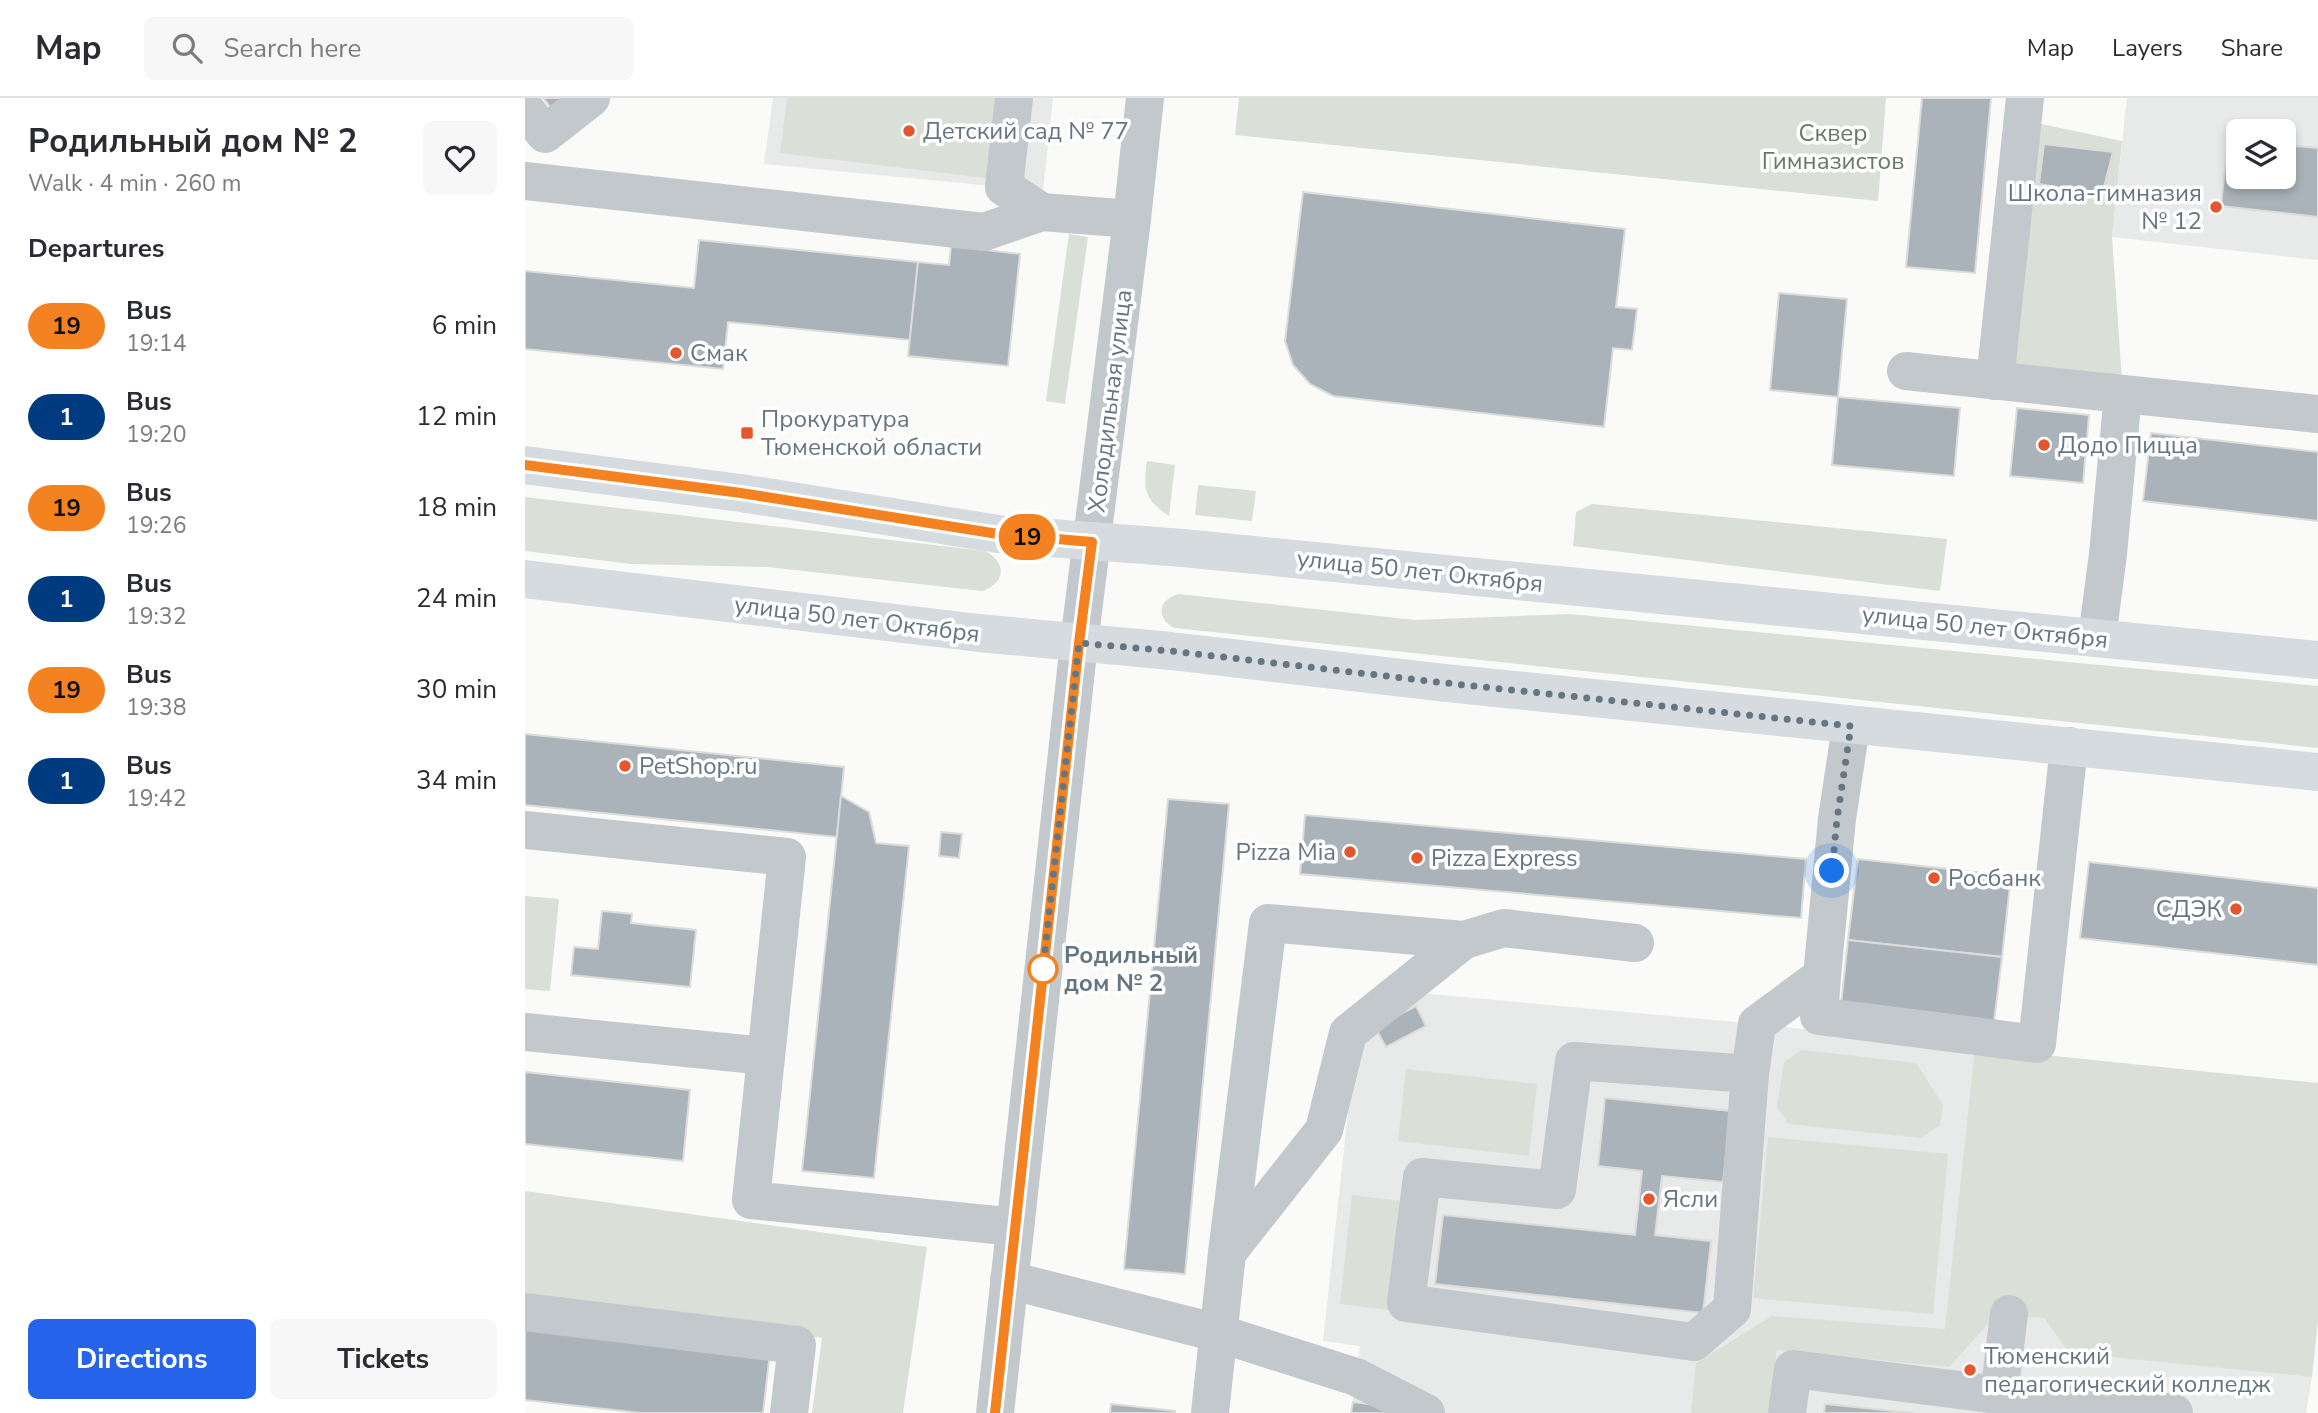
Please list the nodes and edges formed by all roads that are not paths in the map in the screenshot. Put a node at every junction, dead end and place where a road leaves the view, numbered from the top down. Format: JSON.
{"nodes":[{"id":1,"x":591,"y":98,"type":"edge"},
{"id":2,"x":1014,"y":98,"type":"edge"},
{"id":3,"x":1145,"y":98,"type":"edge"},
{"id":4,"x":2025,"y":98,"type":"edge"},
{"id":5,"x":525,"y":109,"type":"edge"},
{"id":6,"x":525,"y":181,"type":"edge"},
{"id":7,"x":1042,"y":212,"type":"junction"},
{"id":8,"x":1132,"y":219,"type":"junction"},
{"id":9,"x":1906,"y":372,"type":"dead end"},
{"id":10,"x":1995,"y":381,"type":"junction"},
{"id":11,"x":2123,"y":394,"type":"junction"},
{"id":12,"x":2318,"y":414,"type":"edge"},
{"id":13,"x":525,"y":465,"type":"edge"},
{"id":14,"x":1092,"y":542,"type":"junction"},
{"id":15,"x":525,"y":579,"type":"edge"},
{"id":16,"x":2097,"y":638,"type":"junction"},
{"id":17,"x":1079,"y":643,"type":"junction"},
{"id":18,"x":2318,"y":660,"type":"edge"},
{"id":19,"x":1851,"y":726,"type":"junction"},
{"id":20,"x":2069,"y":746,"type":"junction"},
{"id":21,"x":2318,"y":772,"type":"edge"},
{"id":22,"x":525,"y":830,"type":"edge"},
{"id":23,"x":1464,"y":940,"type":"junction"},
{"id":24,"x":1635,"y":943,"type":"dead end"},
{"id":25,"x":1822,"y":976,"type":"junction"},
{"id":26,"x":525,"y":1032,"type":"edge"},
{"id":27,"x":766,"y":1056,"type":"junction"},
{"id":28,"x":1750,"y":1074,"type":"junction"},
{"id":29,"x":1015,"y":1227,"type":"junction"},
{"id":30,"x":1227,"y":1253,"type":"junction"},
{"id":31,"x":1009,"y":1280,"type":"junction"},
{"id":32,"x":525,"y":1312,"type":"edge"},
{"id":33,"x":2009,"y":1314,"type":"dead end"},
{"id":34,"x":1218,"y":1333,"type":"junction"},
{"id":35,"x":1999,"y":1395,"type":"junction"},
{"id":36,"x":789,"y":1413,"type":"edge"},
{"id":37,"x":995,"y":1413,"type":"edge"},
{"id":38,"x":1210,"y":1413,"type":"edge"},
{"id":39,"x":1426,"y":1413,"type":"edge"},
{"id":40,"x":1787,"y":1413,"type":"edge"},
{"id":41,"x":2175,"y":1413,"type":"edge"}],
"edges":[{"from":1,"to":5,"type":"street"},
{"from":2,"to":7,"type":"street"},
{"from":3,"to":8,"type":"street","name":"Холодильная улица"},
{"from":4,"to":10,"type":"street"},
{"from":6,"to":7,"type":"street"},
{"from":7,"to":8,"type":"street"},
{"from":8,"to":14,"type":"street","name":"Холодильная улица"},
{"from":9,"to":10,"type":"street"},
{"from":10,"to":11,"type":"street"},
{"from":11,"to":12,"type":"street"},
{"from":11,"to":16,"type":"street"},
{"from":13,"to":14,"type":"main road","name":"улица 50 лет Октября"},
{"from":14,"to":16,"type":"main road","name":"улица 50 лет Октября"},
{"from":14,"to":17,"type":"street","name":"Холодильная улица"},
{"from":15,"to":17,"type":"main road","name":"улица 50 лет Октября"},
{"from":16,"to":18,"type":"main road","name":"улица 50 лет Октября"},
{"from":17,"to":19,"type":"main road","name":"улица 50 лет Октября"},
{"from":17,"to":29,"type":"street","name":"Холодильная улица"},
{"from":19,"to":20,"type":"main road","name":"улица 50 лет Октября"},
{"from":19,"to":25,"type":"street"},
{"from":20,"to":21,"type":"main road","name":"улица 50 лет Октября"},
{"from":20,"to":25,"type":"street"},
{"from":22,"to":27,"type":"street"},
{"from":23,"to":24,"type":"street"},
{"from":23,"to":30,"type":"street"},
{"from":23,"to":30,"type":"street"},
{"from":25,"to":28,"type":"street"},
{"from":26,"to":27,"type":"street"},
{"from":27,"to":29,"type":"street"},
{"from":28,"to":28,"type":"street"},
{"from":29,"to":31,"type":"street","name":"Холодильная улица"},
{"from":30,"to":34,"type":"street"},
{"from":31,"to":34,"type":"street"},
{"from":31,"to":37,"type":"street","name":"Холодильная улица"},
{"from":32,"to":36,"type":"street"},
{"from":33,"to":35,"type":"street"},
{"from":34,"to":38,"type":"street"},
{"from":34,"to":39,"type":"street"},
{"from":35,"to":40,"type":"street"},
{"from":35,"to":41,"type":"street"}]}
